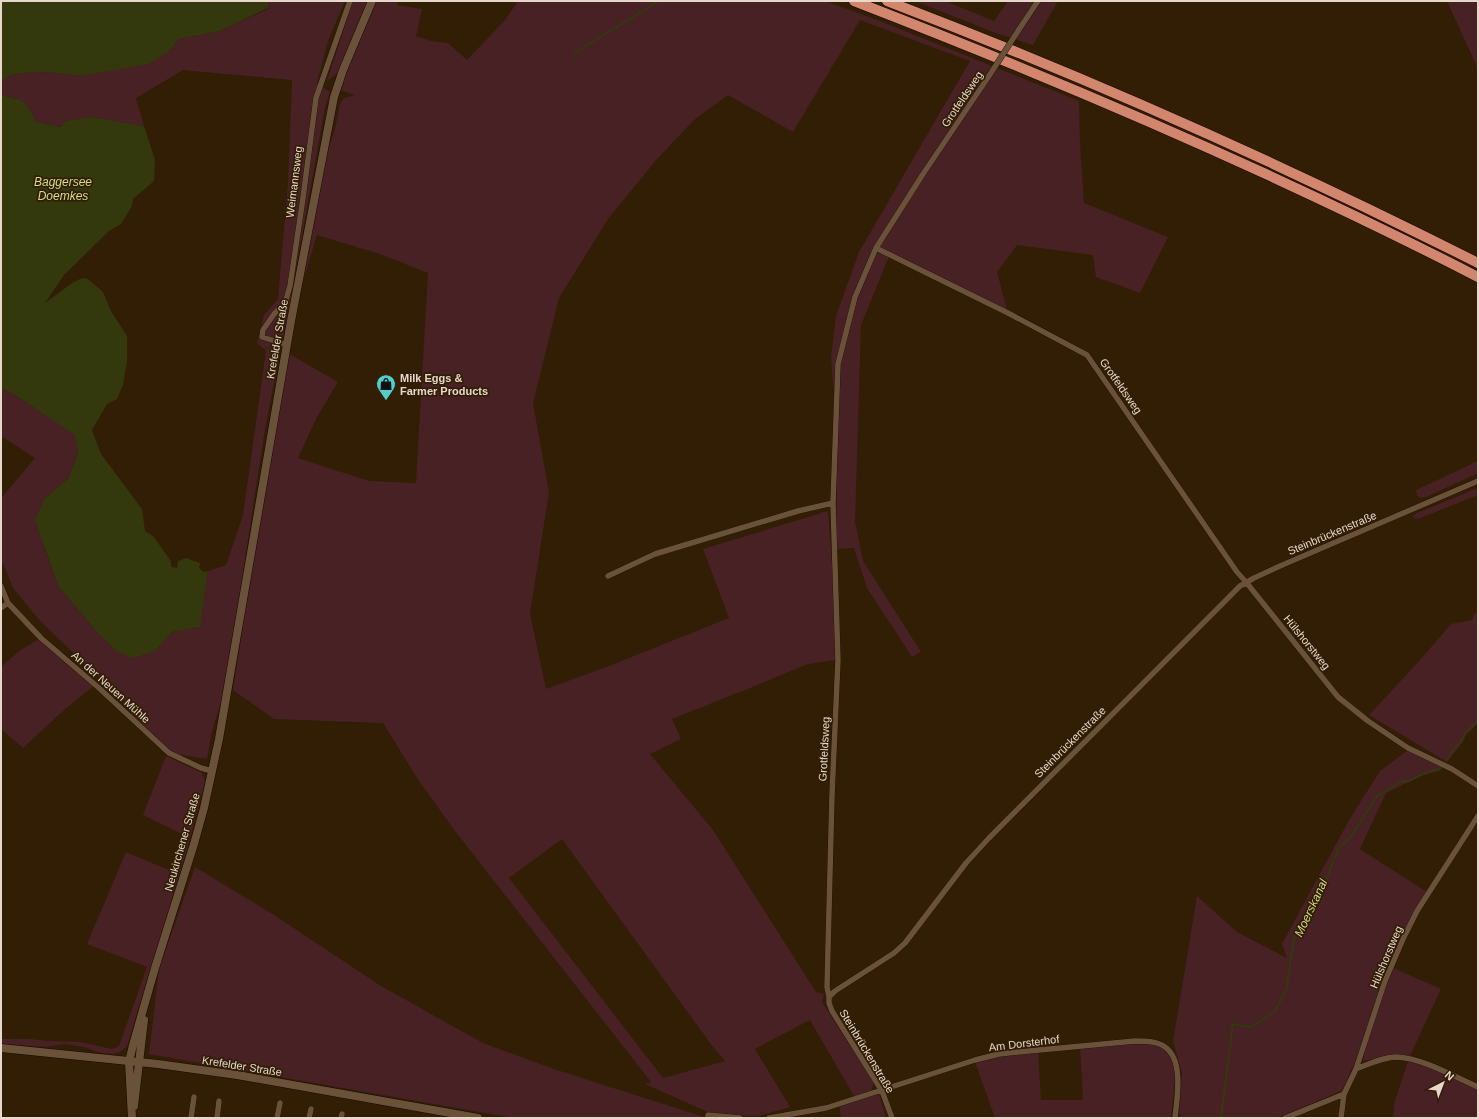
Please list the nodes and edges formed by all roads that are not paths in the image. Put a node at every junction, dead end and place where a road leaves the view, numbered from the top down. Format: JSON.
{"nodes":[{"id":1,"x":350,"y":1,"type":"edge"},
{"id":2,"x":372,"y":1,"type":"edge"},
{"id":3,"x":854,"y":1,"type":"edge"},
{"id":4,"x":887,"y":1,"type":"edge"},
{"id":5,"x":1038,"y":1,"type":"edge"},
{"id":6,"x":876,"y":248,"type":"junction"},
{"id":7,"x":1478,"y":263,"type":"edge"},
{"id":8,"x":1478,"y":277,"type":"edge"},
{"id":9,"x":287,"y":345,"type":"junction"},
{"id":10,"x":1478,"y":481,"type":"edge"},
{"id":11,"x":833,"y":503,"type":"junction"},
{"id":12,"x":608,"y":576,"type":"dead end"},
{"id":13,"x":1246,"y":582,"type":"junction"},
{"id":14,"x":1,"y":586,"type":"edge"},
{"id":15,"x":8,"y":603,"type":"junction"},
{"id":16,"x":1,"y":608,"type":"edge"},
{"id":17,"x":228,"y":687,"type":"joint"},
{"id":18,"x":212,"y":771,"type":"junction"},
{"id":19,"x":1478,"y":786,"type":"edge"},
{"id":20,"x":1478,"y":816,"type":"edge"},
{"id":21,"x":829,"y":997,"type":"junction"},
{"id":22,"x":146,"y":1001,"type":"junction"},
{"id":23,"x":1,"y":1048,"type":"edge"},
{"id":24,"x":129,"y":1062,"type":"junction"},
{"id":25,"x":140,"y":1063,"type":"junction"},
{"id":26,"x":1356,"y":1069,"type":"junction"},
{"id":27,"x":1478,"y":1087,"type":"edge"},
{"id":28,"x":882,"y":1091,"type":"junction"},
{"id":29,"x":1344,"y":1094,"type":"junction"},
{"id":30,"x":194,"y":1097,"type":"dead end"},
{"id":31,"x":219,"y":1101,"type":"dead end"},
{"id":32,"x":280,"y":1103,"type":"dead end"},
{"id":33,"x":311,"y":1108,"type":"dead end"},
{"id":34,"x":132,"y":1118,"type":"edge"},
{"id":35,"x":191,"y":1118,"type":"edge"},
{"id":36,"x":216,"y":1118,"type":"edge"},
{"id":37,"x":277,"y":1118,"type":"edge"},
{"id":38,"x":309,"y":1118,"type":"edge"},
{"id":39,"x":478,"y":1118,"type":"edge"},
{"id":40,"x":708,"y":1118,"type":"edge"},
{"id":41,"x":740,"y":1118,"type":"edge"},
{"id":42,"x":770,"y":1118,"type":"edge"},
{"id":43,"x":892,"y":1118,"type":"edge"},
{"id":44,"x":1175,"y":1118,"type":"edge"},
{"id":45,"x":1286,"y":1118,"type":"edge"},
{"id":46,"x":1341,"y":1118,"type":"edge"}],
"edges":[{"from":1,"to":9,"type":"street","name":"Weimannsweg"},
{"from":2,"to":9,"type":"main road","name":"Krefelder Straße"},
{"from":3,"to":8,"type":"highway"},
{"from":4,"to":7,"type":"highway"},
{"from":5,"to":6,"type":"street","name":"Grotfeldsweg","bridge":true},
{"from":6,"to":11,"type":"street","name":"Grotfeldsweg"},
{"from":6,"to":13,"type":"street","name":"Grotfeldsweg"},
{"from":9,"to":17,"type":"main road","name":"Krefelder Straße"},
{"from":10,"to":13,"type":"street","name":"Steinbrückenstraße"},
{"from":11,"to":12,"type":"street"},
{"from":11,"to":21,"type":"street","name":"Grotfeldsweg"},
{"from":13,"to":19,"type":"street","name":"Hülshorstweg"},
{"from":13,"to":21,"type":"street","name":"Steinbrückenstraße"},
{"from":14,"to":15,"type":"street","name":"An der Neuen Mühle"},
{"from":15,"to":16,"type":"street"},
{"from":15,"to":18,"type":"street","name":"An der Neuen Mühle"},
{"from":17,"to":18,"type":"main road","name":"Neukirchener Straße"},
{"from":18,"to":22,"type":"main road","name":"Neukirchener Straße"},
{"from":20,"to":26,"type":"street","name":"Hülshorstweg"},
{"from":21,"to":28,"type":"street","name":"Steinbrückenstraße"},
{"from":22,"to":24,"type":"main road","name":"Neukirchener Straße"},
{"from":22,"to":25,"type":"main road","name":"Neukirchener Straße"},
{"from":23,"to":24,"type":"main road","name":"Krefelder Straße"},
{"from":24,"to":25,"type":"main road","name":"Krefelder Straße"},
{"from":24,"to":34,"type":"main road","name":"Neukirchener Straße"},
{"from":25,"to":34,"type":"main road","name":"Neukirchener Straße"},
{"from":25,"to":39,"type":"main road","name":"Krefelder Straße"},
{"from":26,"to":27,"type":"street"},
{"from":26,"to":29,"type":"street","name":"Hülshorstweg"},
{"from":28,"to":42,"type":"street","name":"Am Dorsterhof"},
{"from":28,"to":43,"type":"street","name":"Steinbrückenstraße"},
{"from":28,"to":44,"type":"street","name":"Am Dorsterhof"},
{"from":29,"to":45,"type":"street"},
{"from":29,"to":46,"type":"street","name":"Hülshorstweg"},
{"from":30,"to":35,"type":"street"},
{"from":31,"to":36,"type":"street"},
{"from":32,"to":37,"type":"street"},
{"from":33,"to":38,"type":"street"},
{"from":40,"to":41,"type":"street"}]}
